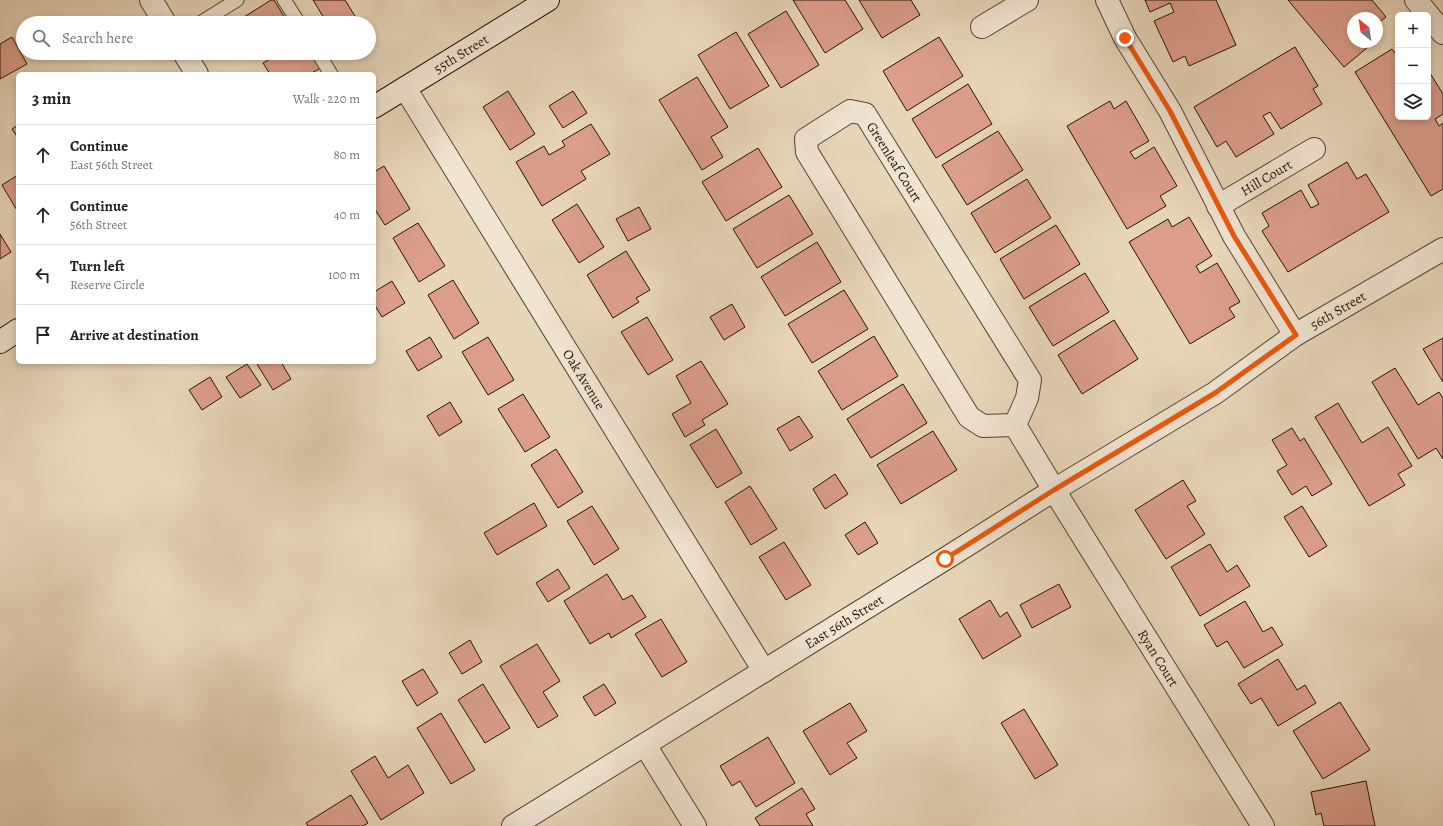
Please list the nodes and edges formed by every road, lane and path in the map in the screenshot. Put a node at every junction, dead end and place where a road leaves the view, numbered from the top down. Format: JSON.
{"nodes":[{"id":1,"x":151,"y":0,"type":"edge"},
{"id":2,"x":237,"y":0,"type":"edge"},
{"id":3,"x":284,"y":0,"type":"edge"},
{"id":4,"x":548,"y":0,"type":"edge"},
{"id":5,"x":1027,"y":0,"type":"edge"},
{"id":6,"x":1107,"y":0,"type":"edge"},
{"id":7,"x":1416,"y":0,"type":"edge"},
{"id":8,"x":161,"y":16,"type":"edge"},
{"id":9,"x":211,"y":16,"type":"edge"},
{"id":10,"x":294,"y":16,"type":"edge"},
{"id":11,"x":982,"y":27,"type":"dead end"},
{"id":12,"x":1443,"y":33,"type":"edge"},
{"id":13,"x":188,"y":60,"type":"edge"},
{"id":14,"x":322,"y":60,"type":"edge"},
{"id":15,"x":196,"y":72,"type":"edge"},
{"id":16,"x":330,"y":72,"type":"edge"},
{"id":17,"x":405,"y":88,"type":"junction"},
{"id":18,"x":376,"y":105,"type":"edge"},
{"id":19,"x":1314,"y":149,"type":"dead end"},
{"id":20,"x":1218,"y":206,"type":"junction"},
{"id":21,"x":1443,"y":249,"type":"edge"},
{"id":22,"x":16,"y":331,"type":"edge"},
{"id":23,"x":1296,"y":335,"type":"junction"},
{"id":24,"x":0,"y":342,"type":"edge"},
{"id":25,"x":1176,"y":417,"type":"joint"},
{"id":26,"x":1015,"y":425,"type":"junction"},
{"id":27,"x":1054,"y":490,"type":"junction"},
{"id":28,"x":764,"y":671,"type":"junction"},
{"id":29,"x":645,"y":744,"type":"junction"},
{"id":30,"x":513,"y":826,"type":"edge"},
{"id":31,"x":695,"y":826,"type":"edge"},
{"id":32,"x":1263,"y":826,"type":"edge"}],
"edges":[{"from":1,"to":8,"type":"street"},
{"from":2,"to":9,"type":"lane"},
{"from":3,"to":10,"type":"lane"},
{"from":4,"to":17,"type":"street","name":"55th Street"},
{"from":5,"to":11,"type":"street"},
{"from":6,"to":20,"type":"street"},
{"from":7,"to":12,"type":"street"},
{"from":13,"to":15,"type":"street"},
{"from":14,"to":16,"type":"lane"},
{"from":17,"to":18,"type":"street","name":"55th Street"},
{"from":17,"to":28,"type":"street","name":"Oak Avenue"},
{"from":19,"to":20,"type":"street","name":"Hill Court"},
{"from":20,"to":23,"type":"street"},
{"from":21,"to":23,"type":"street","name":"56th Street"},
{"from":22,"to":24,"type":"street"},
{"from":23,"to":25,"type":"street","name":"56th Street"},
{"from":25,"to":27,"type":"street","name":"East 56th Street"},
{"from":26,"to":26,"type":"street","name":"Greenleaf Court"},
{"from":26,"to":27,"type":"street"},
{"from":27,"to":28,"type":"street","name":"East 56th Street"},
{"from":27,"to":32,"type":"street","name":"Ryan Court"},
{"from":28,"to":29,"type":"street","name":"East 56th Street"},
{"from":29,"to":30,"type":"street","name":"East 56th Street"},
{"from":29,"to":31,"type":"street"}]}
